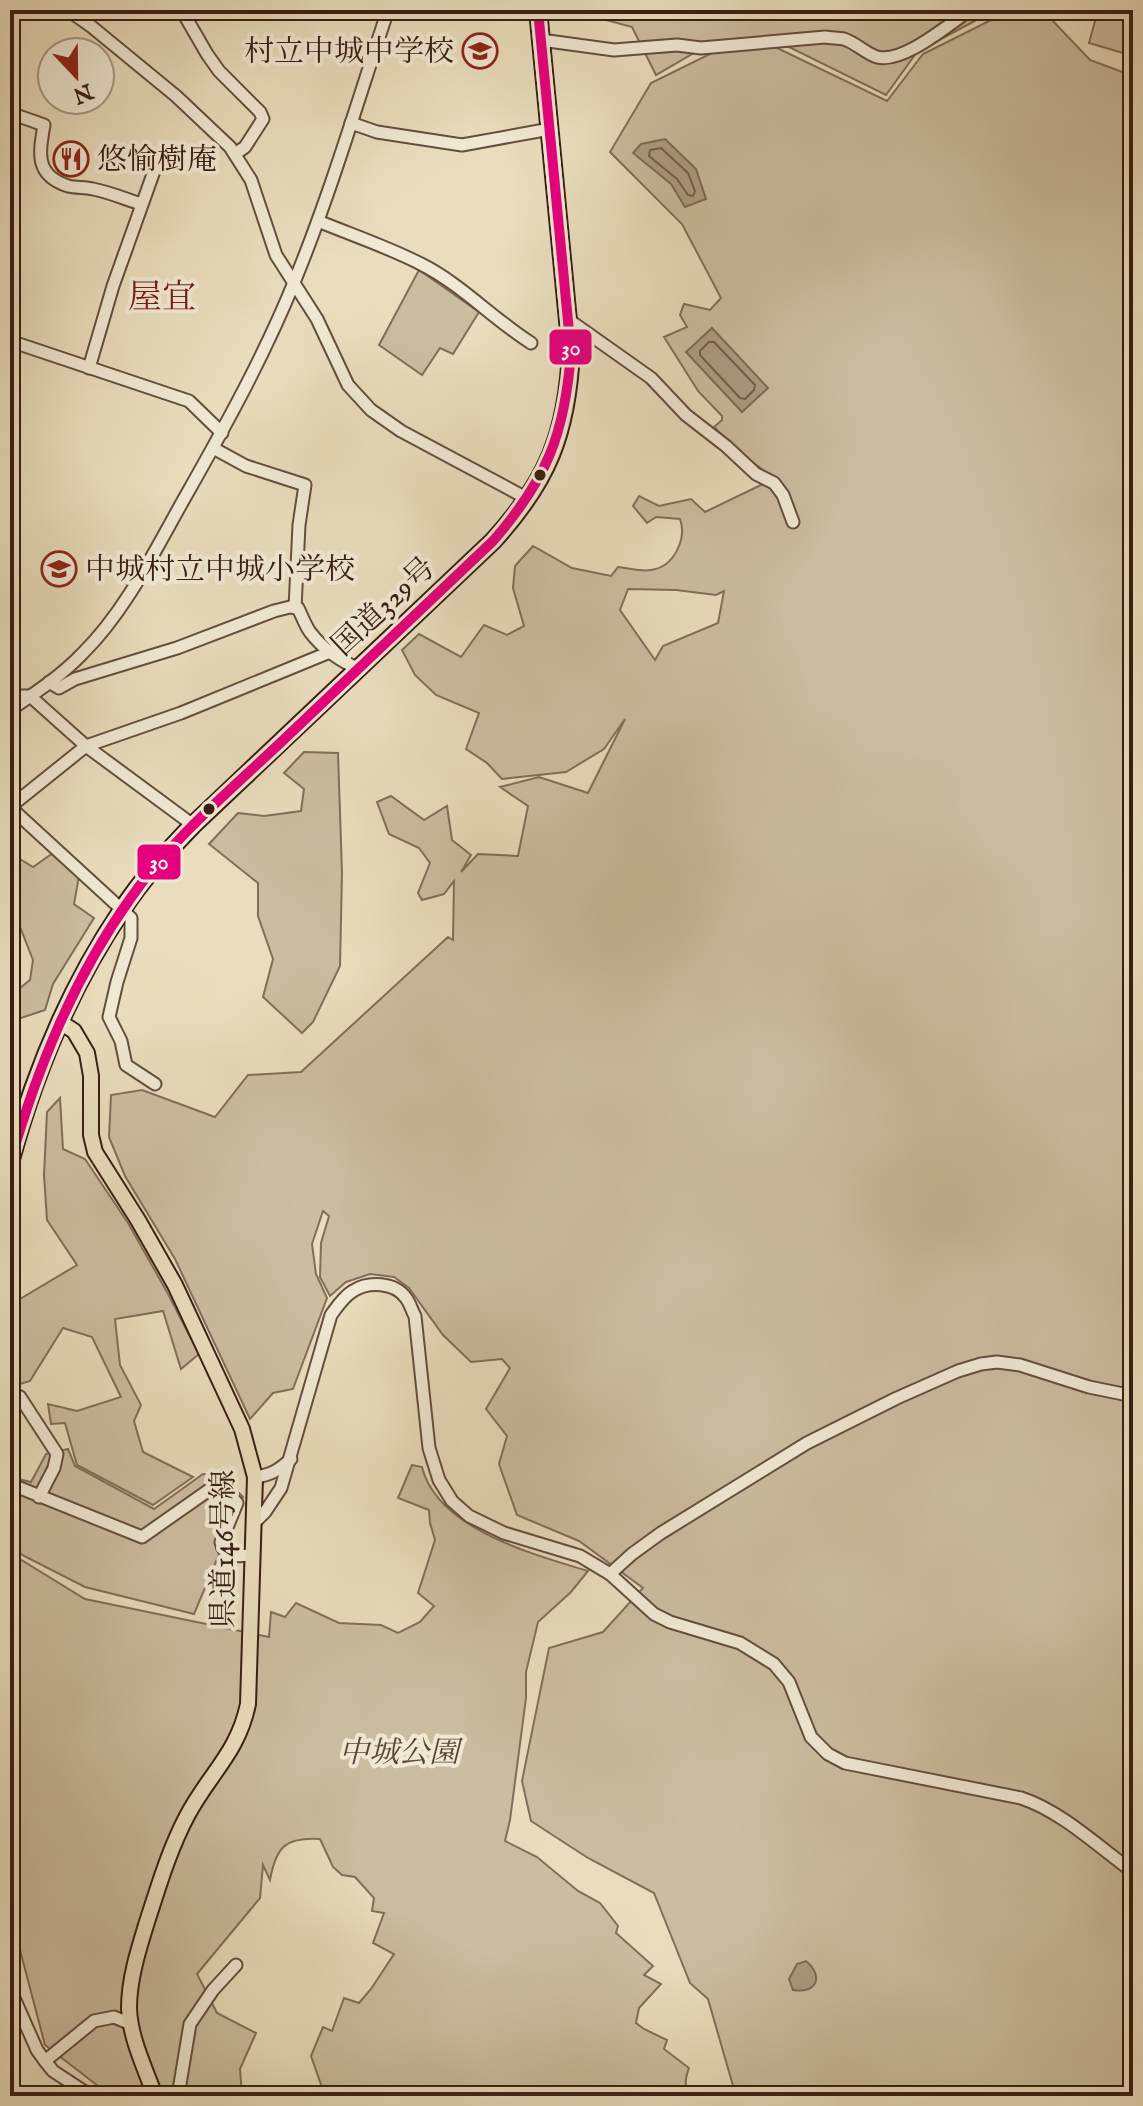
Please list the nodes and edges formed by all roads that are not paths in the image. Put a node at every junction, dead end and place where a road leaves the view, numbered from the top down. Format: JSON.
{"nodes":[{"id":1,"x":68,"y":10,"type":"edge"},
{"id":2,"x":186,"y":10,"type":"edge"},
{"id":3,"x":388,"y":10,"type":"edge"},
{"id":4,"x":538,"y":10,"type":"edge"},
{"id":5,"x":970,"y":10,"type":"edge"},
{"id":6,"x":541,"y":40,"type":"junction"},
{"id":7,"x":10,"y":113,"type":"edge"},
{"id":8,"x":351,"y":123,"type":"junction"},
{"id":9,"x":550,"y":129,"type":"junction"},
{"id":10,"x":235,"y":154,"type":"junction"},
{"id":11,"x":158,"y":160,"type":"dead end"},
{"id":12,"x":141,"y":204,"type":"junction"},
{"id":13,"x":318,"y":221,"type":"junction"},
{"id":14,"x":295,"y":282,"type":"junction"},
{"id":15,"x":569,"y":320,"type":"junction"},
{"id":16,"x":10,"y":341,"type":"edge"},
{"id":17,"x":531,"y":343,"type":"dead end"},
{"id":18,"x":89,"y":368,"type":"junction"},
{"id":19,"x":222,"y":433,"type":"junction"},
{"id":20,"x":213,"y":448,"type":"junction"},
{"id":21,"x":528,"y":499,"type":"junction"},
{"id":22,"x":793,"y":522,"type":"dead end"},
{"id":23,"x":295,"y":608,"type":"junction"},
{"id":24,"x":330,"y":652,"type":"junction"},
{"id":25,"x":358,"y":668,"type":"junction"},
{"id":26,"x":49,"y":682,"type":"junction"},
{"id":27,"x":10,"y":696,"type":"edge"},
{"id":28,"x":30,"y":696,"type":"junction"},
{"id":29,"x":10,"y":710,"type":"edge"},
{"id":30,"x":86,"y":746,"type":"junction"},
{"id":31,"x":10,"y":807,"type":"edge"},
{"id":32,"x":193,"y":825,"type":"junction"},
{"id":33,"x":122,"y":909,"type":"junction"},
{"id":34,"x":60,"y":1022,"type":"junction"},
{"id":35,"x":155,"y":1084,"type":"dead end"},
{"id":36,"x":10,"y":1163,"type":"edge"},
{"id":37,"x":10,"y":1395,"type":"edge"},
{"id":38,"x":1133,"y":1396,"type":"edge"},
{"id":39,"x":291,"y":1459,"type":"junction"},
{"id":40,"x":255,"y":1477,"type":"junction"},
{"id":41,"x":10,"y":1484,"type":"edge"},
{"id":42,"x":39,"y":1497,"type":"junction"},
{"id":43,"x":253,"y":1524,"type":"junction"},
{"id":44,"x":252,"y":1555,"type":"junction"},
{"id":45,"x":610,"y":1574,"type":"junction"},
{"id":46,"x":1133,"y":1872,"type":"edge"},
{"id":47,"x":236,"y":1965,"type":"dead end"},
{"id":48,"x":10,"y":1989,"type":"edge"},
{"id":49,"x":131,"y":2024,"type":"junction"},
{"id":50,"x":45,"y":2061,"type":"junction"},
{"id":51,"x":91,"y":2096,"type":"edge"},
{"id":52,"x":155,"y":2096,"type":"edge"},
{"id":53,"x":178,"y":2096,"type":"edge"}],
"edges":[{"from":1,"to":10,"type":"street"},
{"from":2,"to":10,"type":"street"},
{"from":3,"to":8,"type":"street"},
{"from":4,"to":6,"type":"highway","name":"国道329号"},
{"from":5,"to":6,"type":"street"},
{"from":6,"to":9,"type":"highway","name":"国道329号"},
{"from":7,"to":12,"type":"street"},
{"from":8,"to":9,"type":"street"},
{"from":8,"to":13,"type":"street"},
{"from":9,"to":15,"type":"highway","name":"国道329号"},
{"from":10,"to":14,"type":"street"},
{"from":11,"to":12,"type":"street"},
{"from":12,"to":18,"type":"street"},
{"from":13,"to":14,"type":"street"},
{"from":13,"to":17,"type":"street"},
{"from":14,"to":19,"type":"street"},
{"from":14,"to":21,"type":"street"},
{"from":15,"to":21,"type":"highway","name":"国道329号"},
{"from":15,"to":22,"type":"street"},
{"from":16,"to":18,"type":"street"},
{"from":18,"to":19,"type":"street"},
{"from":19,"to":20,"type":"street"},
{"from":20,"to":23,"type":"street"},
{"from":20,"to":26,"type":"street"},
{"from":21,"to":25,"type":"highway","name":"国道329号"},
{"from":23,"to":24,"type":"street"},
{"from":23,"to":26,"type":"street"},
{"from":24,"to":25,"type":"street"},
{"from":24,"to":30,"type":"street"},
{"from":25,"to":32,"type":"highway","name":"国道329号"},
{"from":26,"to":28,"type":"street"},
{"from":27,"to":28,"type":"street"},
{"from":28,"to":29,"type":"street"},
{"from":28,"to":30,"type":"street"},
{"from":30,"to":31,"type":"street"},
{"from":30,"to":32,"type":"street"},
{"from":31,"to":33,"type":"street"},
{"from":32,"to":33,"type":"highway","name":"国道329号"},
{"from":33,"to":34,"type":"highway","name":"国道329号"},
{"from":33,"to":35,"type":"street"},
{"from":34,"to":36,"type":"highway","name":"国道329号"},
{"from":34,"to":40,"type":"main road","name":"県道146号線"},
{"from":37,"to":42,"type":"street"},
{"from":38,"to":45,"type":"street"},
{"from":39,"to":40,"type":"street"},
{"from":39,"to":43,"type":"street"},
{"from":39,"to":45,"type":"street"},
{"from":40,"to":43,"type":"main road","name":"県道146号線"},
{"from":41,"to":42,"type":"street"},
{"from":42,"to":44,"type":"street"},
{"from":43,"to":44,"type":"main road","name":"県道146号線"},
{"from":44,"to":49,"type":"main road","name":"県道146号線"},
{"from":45,"to":46,"type":"street"},
{"from":47,"to":53,"type":"street"},
{"from":48,"to":50,"type":"street"},
{"from":49,"to":50,"type":"street"},
{"from":49,"to":52,"type":"main road","name":"県道146号線"},
{"from":50,"to":51,"type":"street"}]}
